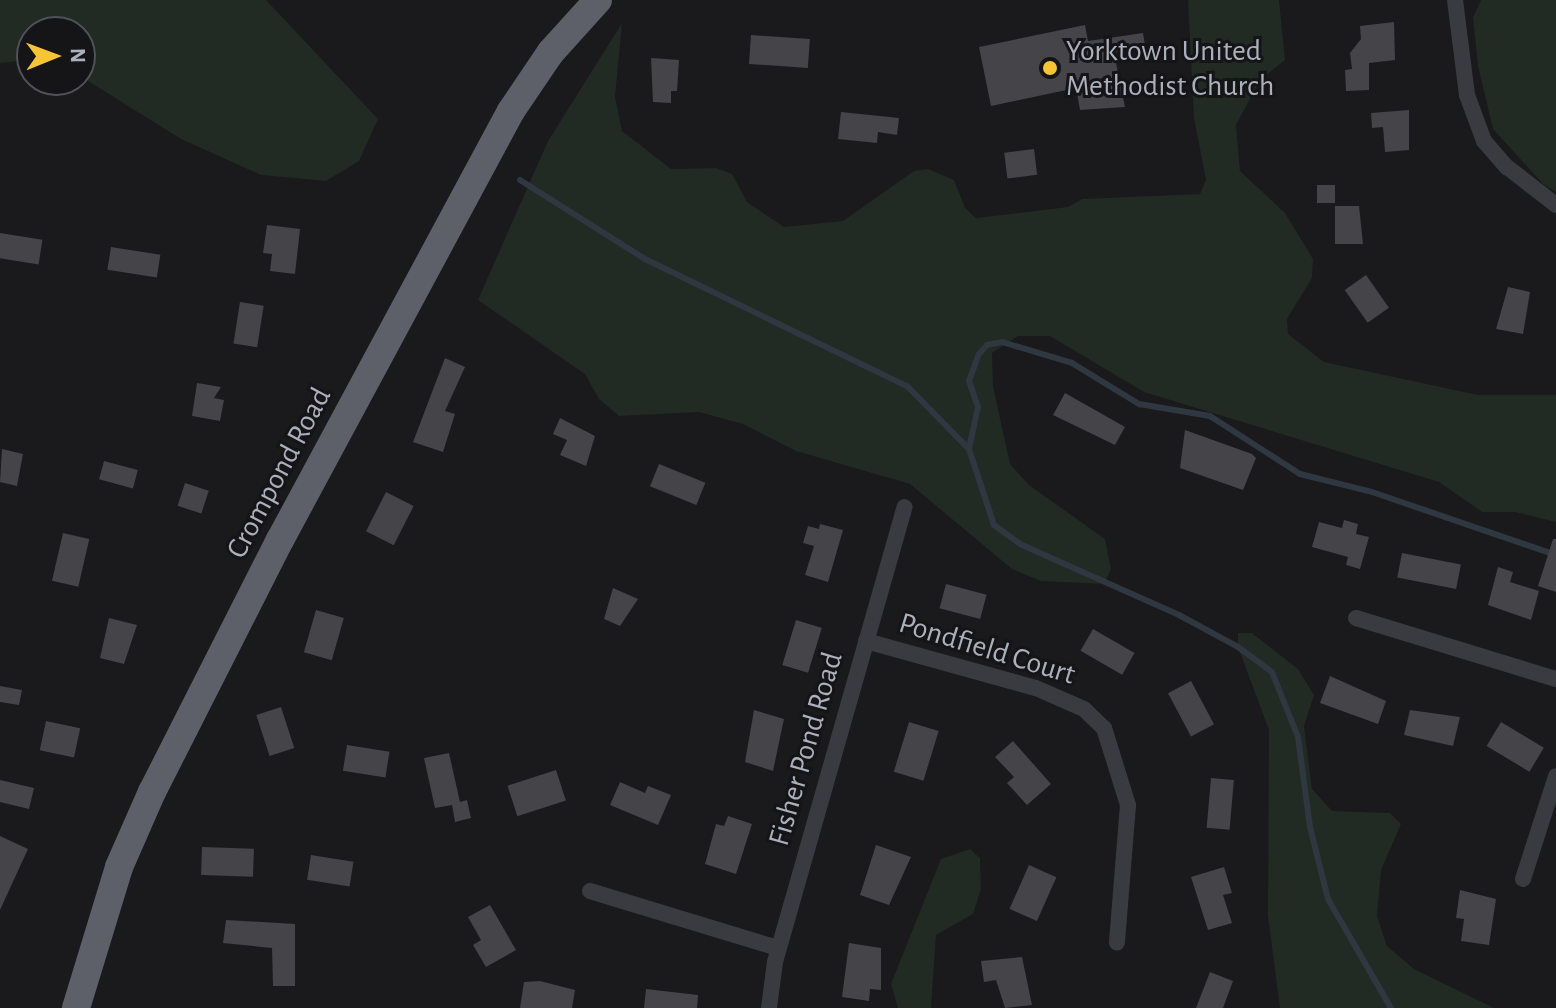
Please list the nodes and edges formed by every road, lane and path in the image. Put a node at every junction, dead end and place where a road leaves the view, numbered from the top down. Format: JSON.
{"nodes":[{"id":1,"x":598,"y":0,"type":"edge"},
{"id":2,"x":1455,"y":0,"type":"edge"},
{"id":3,"x":1556,"y":205,"type":"edge"},
{"id":4,"x":905,"y":507,"type":"dead end"},
{"id":5,"x":1356,"y":618,"type":"dead end"},
{"id":6,"x":866,"y":641,"type":"junction"},
{"id":7,"x":1556,"y":679,"type":"edge"},
{"id":8,"x":1556,"y":776,"type":"edge"},
{"id":9,"x":1523,"y":879,"type":"dead end"},
{"id":10,"x":590,"y":891,"type":"dead end"},
{"id":11,"x":1117,"y":943,"type":"dead end"},
{"id":12,"x":778,"y":948,"type":"junction"},
{"id":13,"x":76,"y":1008,"type":"edge"},
{"id":14,"x":769,"y":1008,"type":"edge"}],
"edges":[{"from":1,"to":13,"type":"highway","name":"Crompond Road"},
{"from":2,"to":3,"type":"street"},
{"from":4,"to":6,"type":"street","name":"Fisher Pond Road"},
{"from":5,"to":7,"type":"street"},
{"from":6,"to":11,"type":"street","name":"Pondfield Court"},
{"from":6,"to":12,"type":"street","name":"Fisher Pond Road"},
{"from":8,"to":9,"type":"street"},
{"from":10,"to":12,"type":"street"},
{"from":12,"to":14,"type":"street","name":"Fisher Pond Road"}]}
